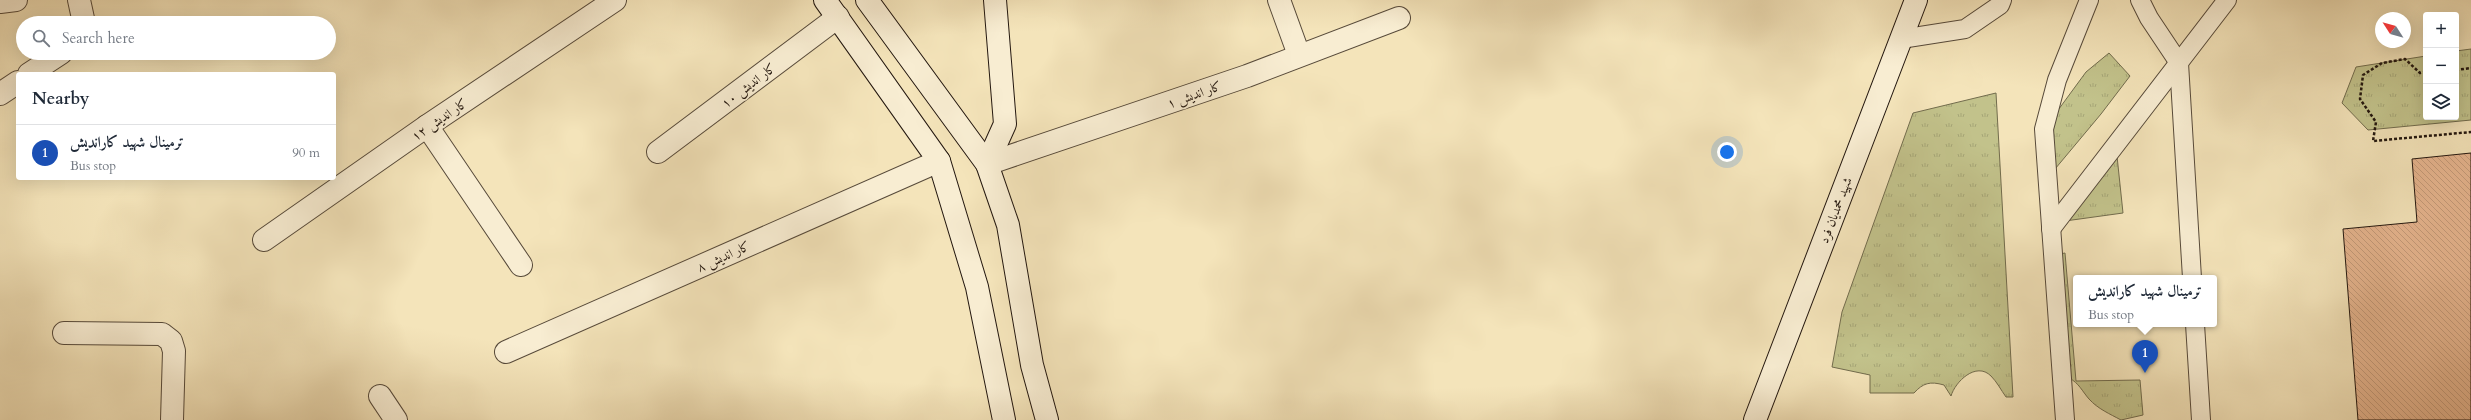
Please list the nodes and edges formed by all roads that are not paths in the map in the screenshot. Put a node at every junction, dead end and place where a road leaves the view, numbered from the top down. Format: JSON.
{"nodes":[{"id":1,"x":16,"y":0,"type":"edge"},
{"id":2,"x":79,"y":0,"type":"edge"},
{"id":3,"x":615,"y":0,"type":"edge"},
{"id":4,"x":825,"y":0,"type":"edge"},
{"id":5,"x":867,"y":0,"type":"edge"},
{"id":6,"x":995,"y":0,"type":"edge"},
{"id":7,"x":1279,"y":0,"type":"edge"},
{"id":8,"x":1916,"y":0,"type":"edge"},
{"id":9,"x":2002,"y":0,"type":"edge"},
{"id":10,"x":2089,"y":0,"type":"edge"},
{"id":11,"x":2140,"y":0,"type":"edge"},
{"id":12,"x":2227,"y":0,"type":"edge"},
{"id":13,"x":0,"y":2,"type":"edge"},
{"id":14,"x":82,"y":16,"type":"edge"},
{"id":15,"x":838,"y":18,"type":"junction"},
{"id":16,"x":1399,"y":18,"type":"dead end"},
{"id":17,"x":1901,"y":39,"type":"junction"},
{"id":18,"x":1298,"y":55,"type":"junction"},
{"id":19,"x":51,"y":60,"type":"edge"},
{"id":20,"x":2179,"y":63,"type":"junction"},
{"id":21,"x":33,"y":72,"type":"edge"},
{"id":22,"x":16,"y":83,"type":"edge"},
{"id":23,"x":0,"y":94,"type":"edge"},
{"id":24,"x":427,"y":126,"type":"junction"},
{"id":25,"x":658,"y":152,"type":"dead end"},
{"id":26,"x":939,"y":161,"type":"junction"},
{"id":27,"x":987,"y":164,"type":"junction"},
{"id":28,"x":2051,"y":229,"type":"junction"},
{"id":29,"x":264,"y":240,"type":"dead end"},
{"id":30,"x":521,"y":265,"type":"dead end"},
{"id":31,"x":2192,"y":275,"type":"edge"},
{"id":32,"x":2195,"y":327,"type":"edge"},
{"id":33,"x":64,"y":333,"type":"dead end"},
{"id":34,"x":506,"y":352,"type":"dead end"},
{"id":35,"x":380,"y":396,"type":"dead end"},
{"id":36,"x":172,"y":420,"type":"edge"},
{"id":37,"x":396,"y":420,"type":"edge"},
{"id":38,"x":1004,"y":420,"type":"edge"},
{"id":39,"x":1047,"y":420,"type":"edge"},
{"id":40,"x":1754,"y":420,"type":"edge"},
{"id":41,"x":2065,"y":420,"type":"edge"},
{"id":42,"x":2201,"y":420,"type":"edge"}],
"edges":[{"from":1,"to":13,"type":"street"},
{"from":2,"to":14,"type":"street"},
{"from":3,"to":24,"type":"street","name":"۱۲ کار اندیش"},
{"from":4,"to":15,"type":"street"},
{"from":5,"to":27,"type":"street"},
{"from":6,"to":27,"type":"street"},
{"from":7,"to":18,"type":"street"},
{"from":8,"to":17,"type":"street","name":"شهید محمدیان فرد"},
{"from":9,"to":17,"type":"lane"},
{"from":10,"to":28,"type":"lane"},
{"from":11,"to":20,"type":"lane"},
{"from":12,"to":20,"type":"lane"},
{"from":15,"to":25,"type":"street","name":"۱۰ کار اندیش"},
{"from":15,"to":26,"type":"street"},
{"from":16,"to":18,"type":"street","name":"۱ کار اندیش"},
{"from":17,"to":40,"type":"street","name":"شهید محمدیان فرد"},
{"from":18,"to":27,"type":"street","name":"۱ کار اندیش"},
{"from":19,"to":21,"type":"street"},
{"from":20,"to":28,"type":"lane"},
{"from":20,"to":31,"type":"lane"},
{"from":22,"to":23,"type":"street"},
{"from":24,"to":29,"type":"street","name":"۱۲ کار اندیش"},
{"from":24,"to":30,"type":"street"},
{"from":26,"to":34,"type":"street","name":"۸ کار اندیش"},
{"from":26,"to":38,"type":"street"},
{"from":27,"to":39,"type":"street"},
{"from":28,"to":41,"type":"lane"},
{"from":32,"to":42,"type":"lane"},
{"from":33,"to":36,"type":"street"},
{"from":35,"to":37,"type":"street"}]}
